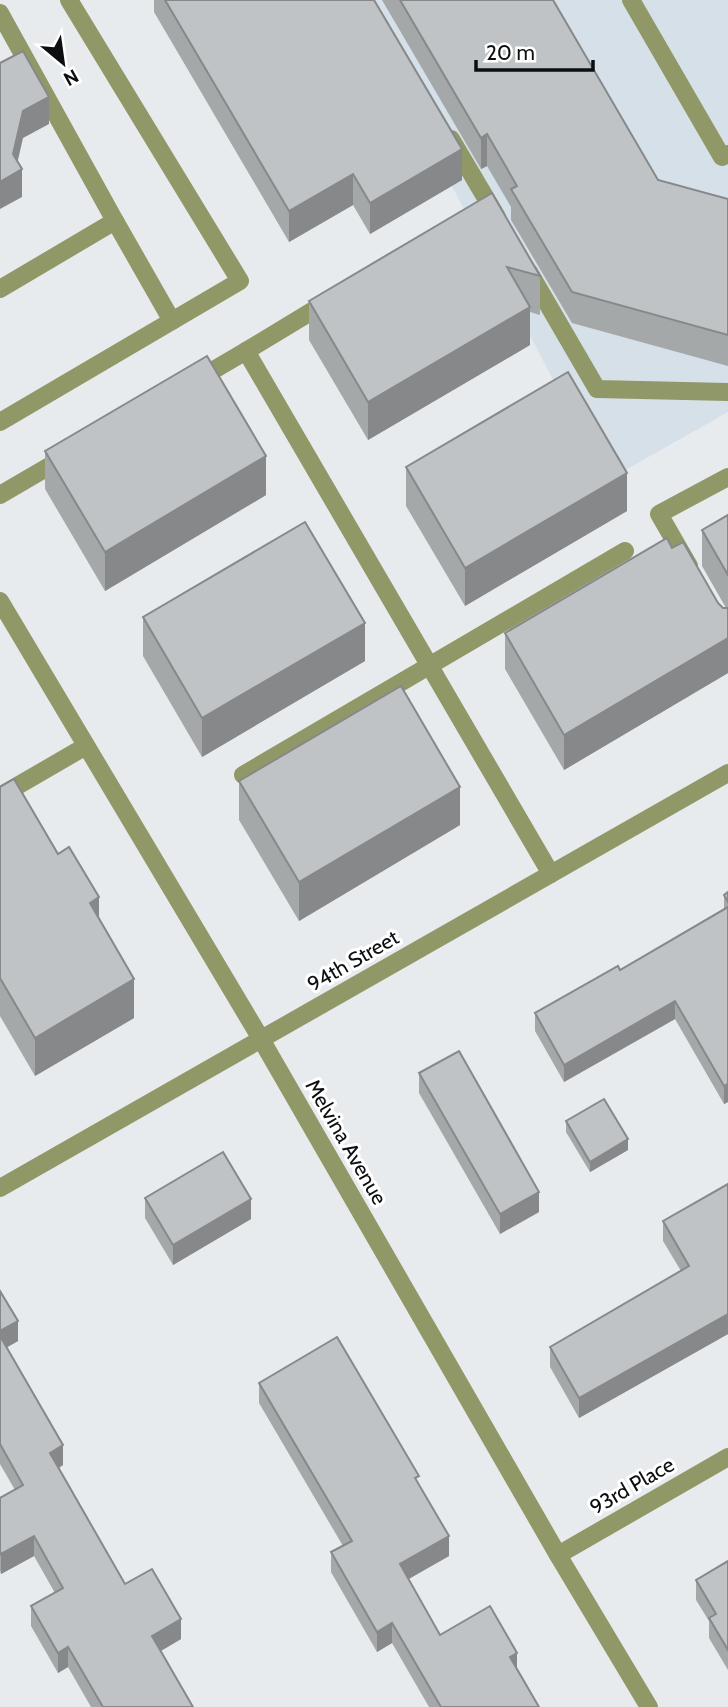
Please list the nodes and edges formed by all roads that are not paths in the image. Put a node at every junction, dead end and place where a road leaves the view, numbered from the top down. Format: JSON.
{"nodes":[{"id":1,"x":69,"y":0,"type":"edge"},
{"id":2,"x":631,"y":0,"type":"edge"},
{"id":3,"x":0,"y":13,"type":"edge"},
{"id":4,"x":445,"y":130,"type":"edge"},
{"id":5,"x":728,"y":154,"type":"edge"},
{"id":6,"x":115,"y":221,"type":"junction"},
{"id":7,"x":508,"y":236,"type":"edge"},
{"id":8,"x":521,"y":259,"type":"edge"},
{"id":9,"x":0,"y":289,"type":"edge"},
{"id":10,"x":340,"y":294,"type":"edge"},
{"id":11,"x":172,"y":321,"type":"junction"},
{"id":12,"x":246,"y":351,"type":"junction"},
{"id":13,"x":176,"y":392,"type":"edge"},
{"id":14,"x":728,"y":393,"type":"edge"},
{"id":15,"x":0,"y":422,"type":"edge"},
{"id":16,"x":82,"y":447,"type":"edge"},
{"id":17,"x":728,"y":477,"type":"edge"},
{"id":18,"x":0,"y":495,"type":"edge"},
{"id":19,"x":625,"y":551,"type":"dead end"},
{"id":20,"x":701,"y":585,"type":"edge"},
{"id":21,"x":0,"y":601,"type":"edge"},
{"id":22,"x":429,"y":664,"type":"junction"},
{"id":23,"x":86,"y":746,"type":"junction"},
{"id":24,"x":728,"y":773,"type":"edge"},
{"id":25,"x":243,"y":775,"type":"edge"},
{"id":26,"x":0,"y":796,"type":"edge"},
{"id":27,"x":551,"y":874,"type":"junction"},
{"id":28,"x":261,"y":1039,"type":"junction"},
{"id":29,"x":0,"y":1188,"type":"edge"},
{"id":30,"x":728,"y":1457,"type":"edge"},
{"id":31,"x":558,"y":1555,"type":"junction"},
{"id":32,"x":649,"y":1707,"type":"edge"}],
"edges":[{"from":1,"to":11,"type":"street"},
{"from":2,"to":5,"type":"street"},
{"from":3,"to":6,"type":"street"},
{"from":4,"to":7,"type":"street"},
{"from":6,"to":9,"type":"street"},
{"from":6,"to":11,"type":"street"},
{"from":8,"to":14,"type":"street"},
{"from":10,"to":12,"type":"street"},
{"from":11,"to":15,"type":"street"},
{"from":12,"to":13,"type":"street"},
{"from":12,"to":22,"type":"street"},
{"from":16,"to":18,"type":"street"},
{"from":17,"to":20,"type":"street"},
{"from":19,"to":22,"type":"street"},
{"from":21,"to":23,"type":"street","name":"Melvina Avenue"},
{"from":22,"to":25,"type":"street"},
{"from":22,"to":27,"type":"street"},
{"from":23,"to":26,"type":"street"},
{"from":23,"to":28,"type":"street","name":"Melvina Avenue"},
{"from":24,"to":27,"type":"street","name":"94th Street"},
{"from":27,"to":28,"type":"street","name":"94th Street"},
{"from":28,"to":29,"type":"street","name":"94th Street"},
{"from":28,"to":31,"type":"street","name":"Melvina Avenue"},
{"from":30,"to":31,"type":"street","name":"93rd Place"},
{"from":31,"to":32,"type":"street","name":"Melvina Avenue"}]}
